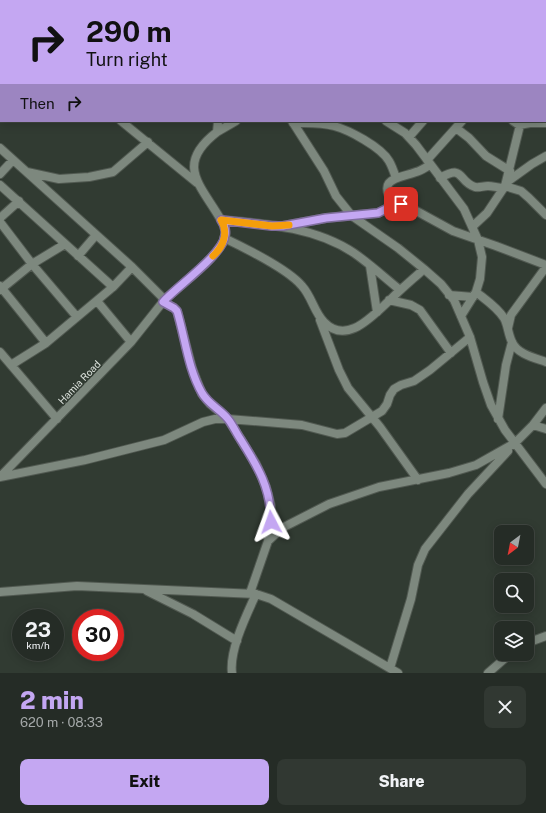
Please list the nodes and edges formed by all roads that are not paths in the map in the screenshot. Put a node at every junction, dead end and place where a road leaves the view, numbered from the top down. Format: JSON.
{"nodes":[{"id":1,"x":122,"y":122,"type":"edge"},
{"id":2,"x":218,"y":122,"type":"edge"},
{"id":3,"x":234,"y":122,"type":"edge"},
{"id":4,"x":293,"y":122,"type":"edge"},
{"id":5,"x":422,"y":122,"type":"edge"},
{"id":6,"x":461,"y":122,"type":"edge"},
{"id":7,"x":518,"y":122,"type":"edge"},
{"id":8,"x":334,"y":123,"type":"edge"},
{"id":9,"x":395,"y":123,"type":"edge"},
{"id":10,"x":546,"y":123,"type":"edge"},
{"id":11,"x":456,"y":128,"type":"junction"},
{"id":12,"x":217,"y":132,"type":"junction"},
{"id":13,"x":409,"y":137,"type":"junction"},
{"id":14,"x":148,"y":142,"type":"junction"},
{"id":15,"x":0,"y":148,"type":"edge"},
{"id":16,"x":546,"y":156,"type":"edge"},
{"id":17,"x":13,"y":160,"type":"junction"},
{"id":18,"x":429,"y":162,"type":"junction"},
{"id":19,"x":510,"y":170,"type":"junction"},
{"id":20,"x":26,"y":172,"type":"junction"},
{"id":21,"x":0,"y":174,"type":"edge"},
{"id":22,"x":396,"y":178,"type":"junction"},
{"id":23,"x":440,"y":178,"type":"junction"},
{"id":24,"x":198,"y":184,"type":"junction"},
{"id":25,"x":0,"y":185,"type":"edge"},
{"id":26,"x":505,"y":185,"type":"junction"},
{"id":27,"x":18,"y":201,"type":"junction"},
{"id":28,"x":394,"y":205,"type":"junction"},
{"id":29,"x":545,"y":213,"type":"edge"},
{"id":30,"x":352,"y":216,"type":"junction"},
{"id":31,"x":0,"y":218,"type":"edge"},
{"id":32,"x":221,"y":220,"type":"junction"},
{"id":33,"x":0,"y":222,"type":"edge"},
{"id":34,"x":283,"y":226,"type":"junction"},
{"id":35,"x":473,"y":226,"type":"junction"},
{"id":36,"x":96,"y":235,"type":"junction"},
{"id":37,"x":224,"y":238,"type":"junction"},
{"id":38,"x":478,"y":240,"type":"junction"},
{"id":39,"x":65,"y":244,"type":"junction"},
{"id":40,"x":78,"y":256,"type":"junction"},
{"id":41,"x":32,"y":264,"type":"junction"},
{"id":42,"x":370,"y":266,"type":"junction"},
{"id":43,"x":546,"y":266,"type":"edge"},
{"id":44,"x":132,"y":267,"type":"junction"},
{"id":45,"x":424,"y":270,"type":"junction"},
{"id":46,"x":113,"y":287,"type":"junction"},
{"id":47,"x":1,"y":288,"type":"edge"},
{"id":48,"x":400,"y":290,"type":"junction"},
{"id":49,"x":449,"y":294,"type":"junction"},
{"id":50,"x":475,"y":294,"type":"junction"},
{"id":51,"x":163,"y":300,"type":"junction"},
{"id":52,"x":389,"y":300,"type":"junction"},
{"id":53,"x":96,"y":301,"type":"junction"},
{"id":54,"x":377,"y":312,"type":"junction"},
{"id":55,"x":318,"y":316,"type":"junction"},
{"id":56,"x":461,"y":316,"type":"junction"},
{"id":57,"x":77,"y":317,"type":"junction"},
{"id":58,"x":508,"y":328,"type":"junction"},
{"id":59,"x":470,"y":336,"type":"junction"},
{"id":60,"x":131,"y":342,"type":"junction"},
{"id":61,"x":512,"y":342,"type":"junction"},
{"id":62,"x":46,"y":343,"type":"junction"},
{"id":63,"x":0,"y":352,"type":"edge"},
{"id":64,"x":451,"y":353,"type":"junction"},
{"id":65,"x":546,"y":362,"type":"edge"},
{"id":66,"x":11,"y":365,"type":"junction"},
{"id":67,"x":546,"y":408,"type":"edge"},
{"id":68,"x":371,"y":417,"type":"junction"},
{"id":69,"x":228,"y":418,"type":"junction"},
{"id":70,"x":57,"y":419,"type":"junction"},
{"id":71,"x":498,"y":419,"type":"junction"},
{"id":72,"x":533,"y":425,"type":"junction"},
{"id":73,"x":546,"y":429,"type":"edge"},
{"id":74,"x":515,"y":443,"type":"junction"},
{"id":75,"x":0,"y":477,"type":"edge"},
{"id":76,"x":418,"y":480,"type":"junction"},
{"id":77,"x":546,"y":484,"type":"edge"},
{"id":78,"x":268,"y":541,"type":"junction"},
{"id":79,"x":145,"y":589,"type":"junction"},
{"id":80,"x":0,"y":592,"type":"edge"},
{"id":81,"x":253,"y":593,"type":"junction"},
{"id":82,"x":546,"y":636,"type":"edge"},
{"id":83,"x":534,"y":640,"type":"edge"},
{"id":84,"x":237,"y":641,"type":"junction"},
{"id":85,"x":502,"y":661,"type":"edge"},
{"id":86,"x":390,"y":668,"type":"junction"},
{"id":87,"x":232,"y":673,"type":"edge"},
{"id":88,"x":398,"y":673,"type":"edge"},
{"id":89,"x":488,"y":673,"type":"edge"}],
"edges":[{"from":1,"to":14,"type":"street"},
{"from":2,"to":12,"type":"street"},
{"from":3,"to":12,"type":"street"},
{"from":4,"to":8,"type":"street"},
{"from":4,"to":30,"type":"street"},
{"from":5,"to":13,"type":"street"},
{"from":6,"to":11,"type":"street"},
{"from":7,"to":10,"type":"street"},
{"from":7,"to":19,"type":"street"},
{"from":8,"to":22,"type":"street"},
{"from":9,"to":13,"type":"street"},
{"from":11,"to":18,"type":"street"},
{"from":11,"to":19,"type":"street"},
{"from":12,"to":24,"type":"street"},
{"from":13,"to":18,"type":"street"},
{"from":14,"to":20,"type":"street"},
{"from":14,"to":24,"type":"street"},
{"from":15,"to":17,"type":"street"},
{"from":16,"to":26,"type":"street"},
{"from":17,"to":20,"type":"street"},
{"from":17,"to":21,"type":"street"},
{"from":18,"to":22,"type":"street"},
{"from":18,"to":23,"type":"street"},
{"from":19,"to":26,"type":"street"},
{"from":20,"to":36,"type":"street"},
{"from":22,"to":28,"type":"street"},
{"from":23,"to":26,"type":"street"},
{"from":23,"to":35,"type":"street"},
{"from":24,"to":32,"type":"street"},
{"from":25,"to":27,"type":"street"},
{"from":26,"to":29,"type":"street"},
{"from":26,"to":35,"type":"street"},
{"from":27,"to":31,"type":"street"},
{"from":27,"to":39,"type":"street"},
{"from":28,"to":30,"type":"street"},
{"from":28,"to":38,"type":"street"},
{"from":30,"to":34,"type":"street"},
{"from":30,"to":45,"type":"street"},
{"from":32,"to":34,"type":"street"},
{"from":32,"to":37,"type":"street"},
{"from":33,"to":41,"type":"street"},
{"from":34,"to":42,"type":"street"},
{"from":35,"to":38,"type":"street"},
{"from":36,"to":40,"type":"street"},
{"from":36,"to":44,"type":"street"},
{"from":37,"to":51,"type":"street","name":"Hamia Road"},
{"from":37,"to":55,"type":"street"},
{"from":38,"to":43,"type":"street"},
{"from":38,"to":50,"type":"street"},
{"from":39,"to":40,"type":"street"},
{"from":39,"to":41,"type":"street"},
{"from":40,"to":46,"type":"street"},
{"from":41,"to":47,"type":"street"},
{"from":41,"to":57,"type":"street"},
{"from":42,"to":48,"type":"street"},
{"from":42,"to":54,"type":"street"},
{"from":43,"to":58,"type":"street"},
{"from":44,"to":46,"type":"street"},
{"from":44,"to":51,"type":"street"},
{"from":45,"to":48,"type":"street"},
{"from":45,"to":49,"type":"street"},
{"from":46,"to":53,"type":"street"},
{"from":47,"to":62,"type":"street"},
{"from":48,"to":52,"type":"street"},
{"from":49,"to":50,"type":"street"},
{"from":49,"to":56,"type":"street"},
{"from":50,"to":56,"type":"street"},
{"from":50,"to":58,"type":"street"},
{"from":51,"to":60,"type":"street","name":"Hamia Road"},
{"from":51,"to":69,"type":"street"},
{"from":52,"to":54,"type":"street"},
{"from":52,"to":64,"type":"street"},
{"from":53,"to":57,"type":"street"},
{"from":53,"to":60,"type":"street"},
{"from":54,"to":55,"type":"street"},
{"from":55,"to":68,"type":"street"},
{"from":56,"to":59,"type":"street"},
{"from":57,"to":62,"type":"street"},
{"from":58,"to":61,"type":"street"},
{"from":59,"to":64,"type":"street"},
{"from":59,"to":71,"type":"street"},
{"from":60,"to":70,"type":"street","name":"Hamia Road"},
{"from":61,"to":65,"type":"street"},
{"from":61,"to":71,"type":"street"},
{"from":62,"to":66,"type":"street"},
{"from":63,"to":66,"type":"street"},
{"from":64,"to":68,"type":"street"},
{"from":66,"to":70,"type":"street"},
{"from":67,"to":72,"type":"street"},
{"from":68,"to":69,"type":"street"},
{"from":68,"to":76,"type":"street"},
{"from":69,"to":75,"type":"street"},
{"from":69,"to":78,"type":"street"},
{"from":70,"to":75,"type":"street","name":"Hamia Road"},
{"from":71,"to":74,"type":"street"},
{"from":72,"to":73,"type":"street"},
{"from":72,"to":74,"type":"street"},
{"from":74,"to":76,"type":"street"},
{"from":74,"to":77,"type":"street"},
{"from":74,"to":86,"type":"street"},
{"from":76,"to":78,"type":"street"},
{"from":78,"to":81,"type":"street"},
{"from":79,"to":80,"type":"street"},
{"from":79,"to":81,"type":"street"},
{"from":79,"to":84,"type":"street"},
{"from":81,"to":84,"type":"street"},
{"from":81,"to":86,"type":"street"},
{"from":82,"to":83,"type":"street"},
{"from":84,"to":87,"type":"street"},
{"from":85,"to":89,"type":"street"},
{"from":86,"to":88,"type":"street"}]}
